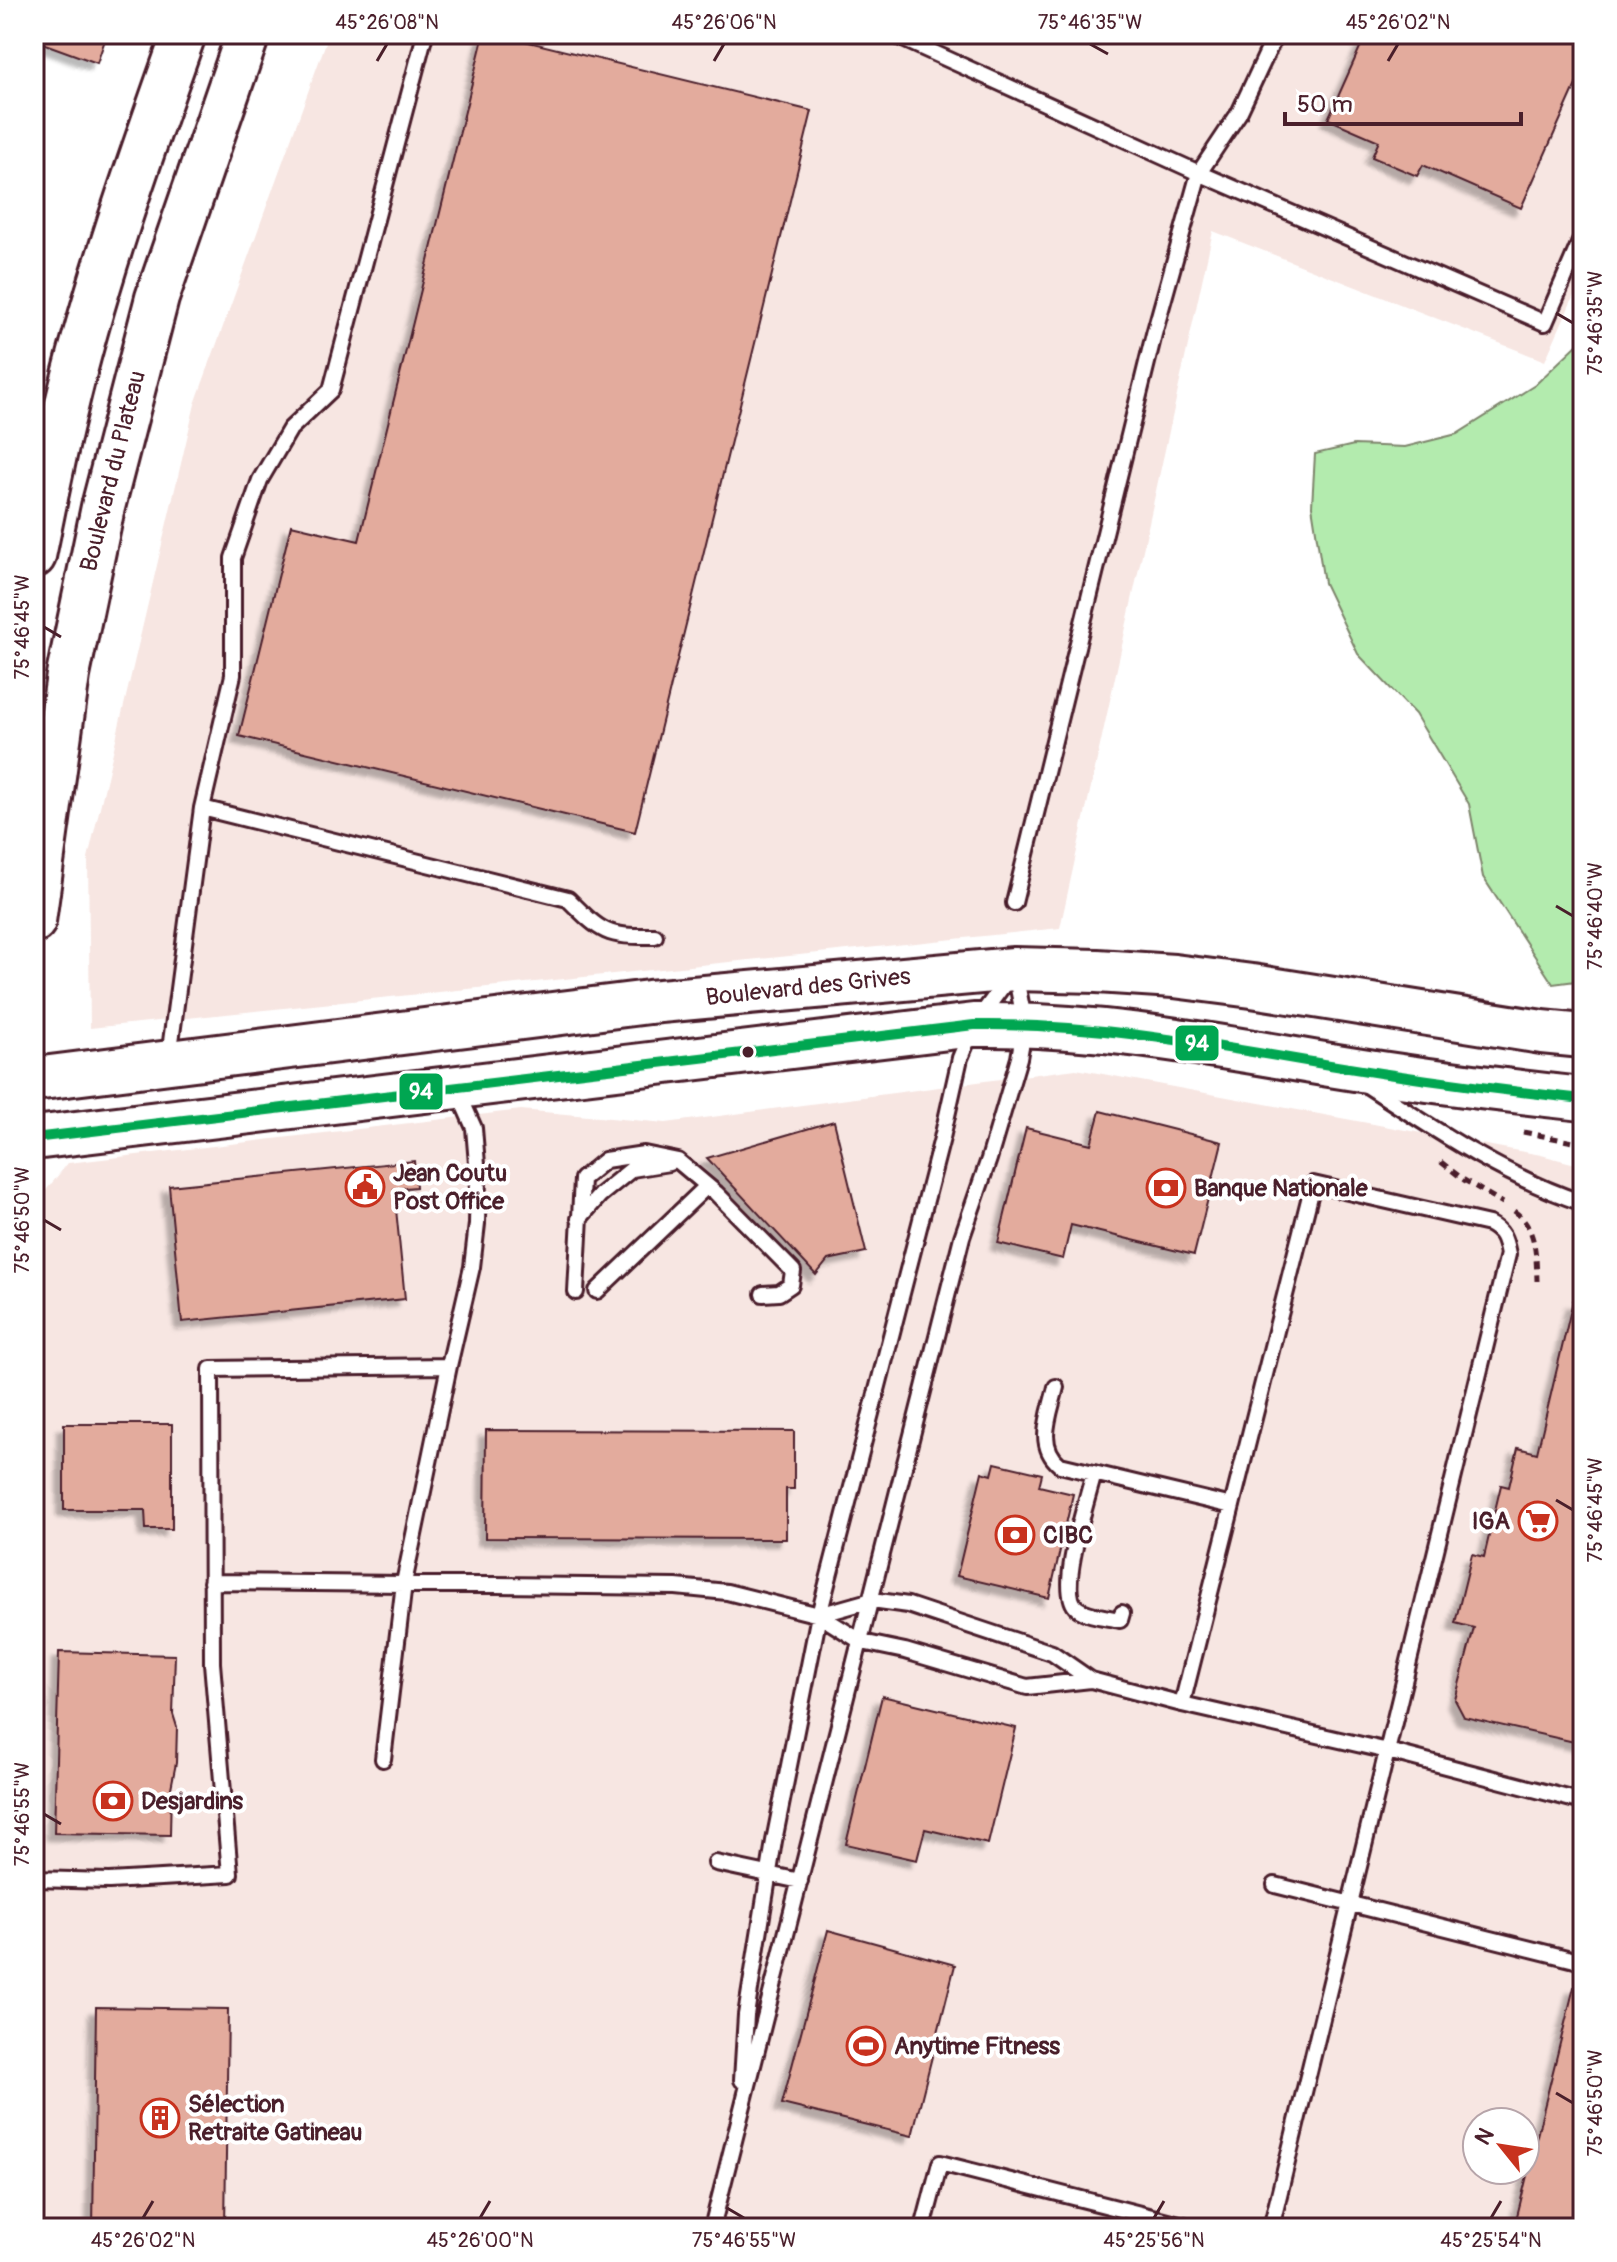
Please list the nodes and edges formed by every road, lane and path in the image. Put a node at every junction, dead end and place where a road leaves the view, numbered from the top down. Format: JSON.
{"nodes":[{"id":1,"x":184,"y":34,"type":"edge"},
{"id":2,"x":248,"y":34,"type":"edge"},
{"id":3,"x":425,"y":34,"type":"edge"},
{"id":4,"x":892,"y":34,"type":"edge"},
{"id":5,"x":1276,"y":34,"type":"edge"},
{"id":6,"x":1199,"y":173,"type":"junction"},
{"id":7,"x":1583,"y":235,"type":"edge"},
{"id":8,"x":34,"y":556,"type":"edge"},
{"id":9,"x":202,"y":808,"type":"junction"},
{"id":10,"x":1014,"y":903,"type":"dead end"},
{"id":11,"x":34,"y":921,"type":"edge"},
{"id":12,"x":655,"y":936,"type":"dead end"},
{"id":13,"x":1014,"y":969,"type":"junction"},
{"id":14,"x":1025,"y":1024,"type":"junction"},
{"id":15,"x":974,"y":1025,"type":"junction"},
{"id":16,"x":1583,"y":1036,"type":"edge"},
{"id":17,"x":169,"y":1061,"type":"junction"},
{"id":18,"x":1338,"y":1066,"type":"junction"},
{"id":19,"x":34,"y":1079,"type":"edge"},
{"id":20,"x":455,"y":1086,"type":"junction"},
{"id":21,"x":1583,"y":1099,"type":"edge"},
{"id":22,"x":34,"y":1138,"type":"edge"},
{"id":23,"x":1430,"y":1154,"type":"dead end"},
{"id":24,"x":678,"y":1161,"type":"junction"},
{"id":25,"x":707,"y":1186,"type":"junction"},
{"id":26,"x":1583,"y":1203,"type":"edge"},
{"id":27,"x":579,"y":1219,"type":"junction"},
{"id":28,"x":1537,"y":1281,"type":"dead end"},
{"id":29,"x":597,"y":1291,"type":"dead end"},
{"id":30,"x":576,"y":1292,"type":"dead end"},
{"id":31,"x":763,"y":1294,"type":"dead end"},
{"id":32,"x":449,"y":1366,"type":"junction"},
{"id":33,"x":1056,"y":1387,"type":"dead end"},
{"id":34,"x":1094,"y":1473,"type":"junction"},
{"id":35,"x":1232,"y":1506,"type":"junction"},
{"id":36,"x":211,"y":1582,"type":"junction"},
{"id":37,"x":404,"y":1583,"type":"junction"},
{"id":38,"x":872,"y":1600,"type":"junction"},
{"id":39,"x":1122,"y":1613,"type":"dead end"},
{"id":40,"x":819,"y":1615,"type":"junction"},
{"id":41,"x":862,"y":1642,"type":"junction"},
{"id":42,"x":1091,"y":1680,"type":"junction"},
{"id":43,"x":1182,"y":1704,"type":"junction"},
{"id":44,"x":1388,"y":1751,"type":"junction"},
{"id":45,"x":383,"y":1759,"type":"dead end"},
{"id":46,"x":1583,"y":1802,"type":"edge"},
{"id":47,"x":716,"y":1863,"type":"dead end"},
{"id":48,"x":770,"y":1873,"type":"junction"},
{"id":49,"x":34,"y":1879,"type":"edge"},
{"id":50,"x":800,"y":1881,"type":"junction"},
{"id":51,"x":1275,"y":1885,"type":"dead end"},
{"id":52,"x":1352,"y":1904,"type":"junction"},
{"id":53,"x":1583,"y":1962,"type":"edge"},
{"id":54,"x":740,"y":2114,"type":"junction"},
{"id":55,"x":712,"y":2228,"type":"edge"},
{"id":56,"x":923,"y":2228,"type":"edge"},
{"id":57,"x":1195,"y":2228,"type":"edge"},
{"id":58,"x":1271,"y":2228,"type":"edge"}],
"edges":[{"from":1,"to":8,"type":"street"},
{"from":2,"to":11,"type":"street","name":"Boulevard du Plateau"},
{"from":3,"to":9,"type":"lane"},
{"from":4,"to":6,"type":"lane"},
{"from":5,"to":6,"type":"lane"},
{"from":6,"to":7,"type":"lane"},
{"from":6,"to":10,"type":"lane"},
{"from":9,"to":12,"type":"lane"},
{"from":9,"to":17,"type":"lane"},
{"from":13,"to":14,"type":"lane"},
{"from":13,"to":15,"type":"lane"},
{"from":13,"to":16,"type":"street","name":"Boulevard des Grives"},
{"from":13,"to":17,"type":"street","name":"Boulevard des Grives"},
{"from":14,"to":15,"type":"street"},
{"from":14,"to":18,"type":"street"},
{"from":14,"to":38,"type":"lane"},
{"from":15,"to":20,"type":"street"},
{"from":15,"to":40,"type":"lane"},
{"from":17,"to":19,"type":"street","name":"Boulevard des Grives"},
{"from":18,"to":21,"type":"street"},
{"from":18,"to":26,"type":"lane"},
{"from":20,"to":22,"type":"street"},
{"from":20,"to":32,"type":"lane"},
{"from":23,"to":28,"type":"path"},
{"from":24,"to":25,"type":"lane"},
{"from":24,"to":27,"type":"lane"},
{"from":24,"to":27,"type":"lane"},
{"from":25,"to":29,"type":"lane"},
{"from":25,"to":31,"type":"lane"},
{"from":27,"to":30,"type":"lane"},
{"from":32,"to":36,"type":"lane"},
{"from":32,"to":37,"type":"lane"},
{"from":33,"to":34,"type":"lane"},
{"from":34,"to":35,"type":"lane"},
{"from":34,"to":39,"type":"lane"},
{"from":35,"to":43,"type":"lane"},
{"from":35,"to":44,"type":"lane"},
{"from":36,"to":37,"type":"lane"},
{"from":36,"to":49,"type":"lane"},
{"from":37,"to":40,"type":"lane"},
{"from":37,"to":45,"type":"lane"},
{"from":38,"to":40,"type":"lane"},
{"from":38,"to":41,"type":"lane"},
{"from":38,"to":42,"type":"lane"},
{"from":40,"to":41,"type":"lane"},
{"from":40,"to":48,"type":"lane"},
{"from":41,"to":42,"type":"lane"},
{"from":41,"to":50,"type":"lane"},
{"from":42,"to":43,"type":"lane"},
{"from":43,"to":44,"type":"lane"},
{"from":44,"to":46,"type":"lane"},
{"from":44,"to":52,"type":"lane"},
{"from":47,"to":48,"type":"lane"},
{"from":48,"to":50,"type":"lane"},
{"from":48,"to":54,"type":"lane"},
{"from":50,"to":54,"type":"lane"},
{"from":51,"to":52,"type":"lane"},
{"from":52,"to":53,"type":"lane"},
{"from":52,"to":58,"type":"lane"},
{"from":54,"to":55,"type":"lane"},
{"from":56,"to":57,"type":"lane"}]}
